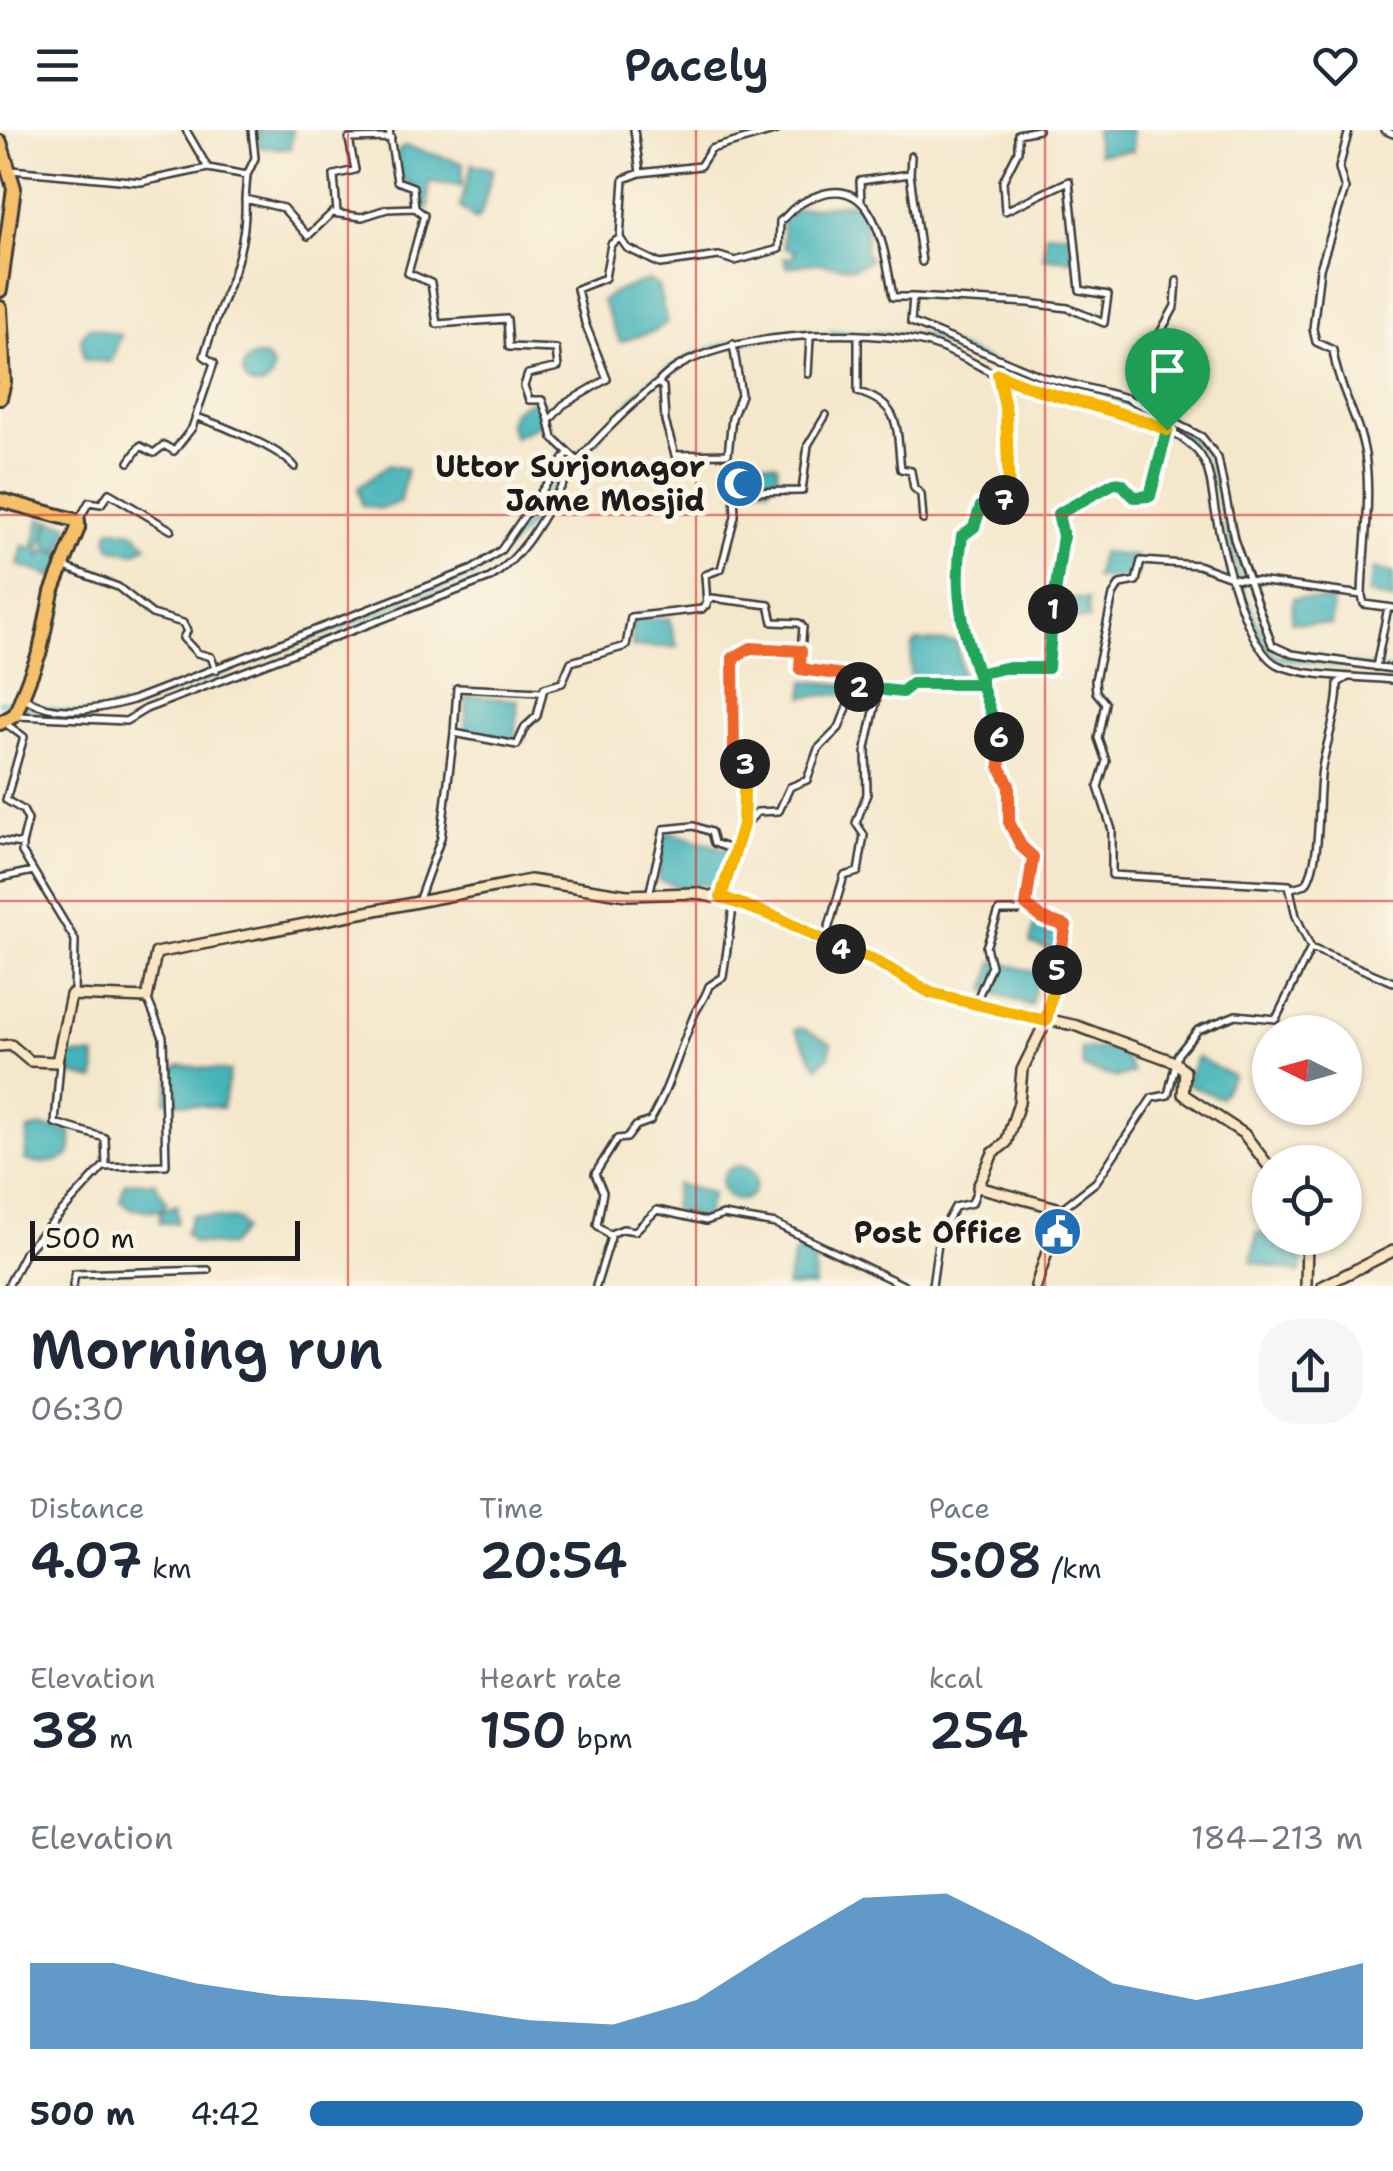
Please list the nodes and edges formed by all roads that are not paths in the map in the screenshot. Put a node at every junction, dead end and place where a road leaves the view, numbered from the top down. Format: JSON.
{"nodes":[{"id":1,"x":186,"y":130,"type":"edge"},
{"id":2,"x":252,"y":130,"type":"edge"},
{"id":3,"x":634,"y":130,"type":"edge"},
{"id":4,"x":777,"y":130,"type":"edge"},
{"id":5,"x":1038,"y":130,"type":"edge"},
{"id":6,"x":1350,"y":130,"type":"edge"},
{"id":7,"x":1384,"y":130,"type":"edge"},
{"id":8,"x":390,"y":134,"type":"edge"},
{"id":9,"x":1393,"y":134,"type":"edge"},
{"id":10,"x":0,"y":142,"type":"edge"},
{"id":11,"x":911,"y":156,"type":"dead end"},
{"id":12,"x":208,"y":168,"type":"junction"},
{"id":13,"x":11,"y":170,"type":"junction"},
{"id":14,"x":640,"y":173,"type":"junction"},
{"id":15,"x":247,"y":174,"type":"junction"},
{"id":16,"x":910,"y":174,"type":"junction"},
{"id":17,"x":245,"y":199,"type":"junction"},
{"id":18,"x":861,"y":202,"type":"junction"},
{"id":19,"x":415,"y":208,"type":"junction"},
{"id":20,"x":337,"y":212,"type":"junction"},
{"id":21,"x":620,"y":238,"type":"junction"},
{"id":22,"x":922,"y":262,"type":"dead end"},
{"id":23,"x":1176,"y":281,"type":"dead end"},
{"id":24,"x":0,"y":290,"type":"edge"},
{"id":25,"x":912,"y":298,"type":"junction"},
{"id":26,"x":0,"y":308,"type":"edge"},
{"id":27,"x":810,"y":338,"type":"junction"},
{"id":28,"x":858,"y":338,"type":"junction"},
{"id":29,"x":734,"y":344,"type":"junction"},
{"id":30,"x":808,"y":374,"type":"dead end"},
{"id":31,"x":998,"y":374,"type":"junction"},
{"id":32,"x":658,"y":383,"type":"junction"},
{"id":33,"x":0,"y":398,"type":"edge"},
{"id":34,"x":1138,"y":403,"type":"junction"},
{"id":35,"x":826,"y":415,"type":"dead end"},
{"id":36,"x":196,"y":417,"type":"junction"},
{"id":37,"x":1172,"y":418,"type":"junction"},
{"id":38,"x":549,"y":420,"type":"junction"},
{"id":39,"x":1167,"y":430,"type":"junction"},
{"id":40,"x":568,"y":453,"type":"junction"},
{"id":41,"x":578,"y":461,"type":"junction"},
{"id":42,"x":129,"y":462,"type":"dead end"},
{"id":43,"x":295,"y":467,"type":"dead end"},
{"id":44,"x":0,"y":500,"type":"edge"},
{"id":45,"x":922,"y":520,"type":"dead end"},
{"id":46,"x":78,"y":522,"type":"junction"},
{"id":47,"x":171,"y":530,"type":"dead end"},
{"id":48,"x":65,"y":568,"type":"junction"},
{"id":49,"x":1234,"y":578,"type":"junction"},
{"id":50,"x":1246,"y":580,"type":"junction"},
{"id":51,"x":1362,"y":595,"type":"junction"},
{"id":52,"x":1391,"y":607,"type":"edge"},
{"id":53,"x":706,"y":608,"type":"junction"},
{"id":54,"x":801,"y":651,"type":"junction"},
{"id":55,"x":1393,"y":668,"type":"edge"},
{"id":56,"x":216,"y":670,"type":"junction"},
{"id":57,"x":1373,"y":671,"type":"junction"},
{"id":58,"x":981,"y":673,"type":"junction"},
{"id":59,"x":1393,"y":680,"type":"edge"},
{"id":60,"x":981,"y":684,"type":"junction"},
{"id":61,"x":879,"y":689,"type":"junction"},
{"id":62,"x":858,"y":690,"type":"junction"},
{"id":63,"x":542,"y":692,"type":"junction"},
{"id":64,"x":13,"y":711,"type":"edge"},
{"id":65,"x":454,"y":733,"type":"junction"},
{"id":66,"x":743,"y":825,"type":"junction"},
{"id":67,"x":0,"y":841,"type":"edge"},
{"id":68,"x":22,"y":844,"type":"junction"},
{"id":69,"x":733,"y":850,"type":"junction"},
{"id":70,"x":33,"y":870,"type":"junction"},
{"id":71,"x":0,"y":878,"type":"edge"},
{"id":72,"x":1292,"y":888,"type":"junction"},
{"id":73,"x":649,"y":894,"type":"junction"},
{"id":74,"x":721,"y":897,"type":"junction"},
{"id":75,"x":734,"y":901,"type":"junction"},
{"id":76,"x":419,"y":902,"type":"junction"},
{"id":77,"x":1026,"y":905,"type":"junction"},
{"id":78,"x":824,"y":944,"type":"junction"},
{"id":79,"x":1312,"y":948,"type":"junction"},
{"id":80,"x":1393,"y":982,"type":"edge"},
{"id":81,"x":74,"y":994,"type":"junction"},
{"id":82,"x":147,"y":998,"type":"junction"},
{"id":83,"x":975,"y":1004,"type":"junction"},
{"id":84,"x":1046,"y":1021,"type":"junction"},
{"id":85,"x":0,"y":1046,"type":"edge"},
{"id":86,"x":59,"y":1058,"type":"junction"},
{"id":87,"x":1175,"y":1062,"type":"junction"},
{"id":88,"x":1252,"y":1146,"type":"edge"},
{"id":89,"x":106,"y":1166,"type":"junction"},
{"id":90,"x":978,"y":1187,"type":"junction"},
{"id":91,"x":1061,"y":1208,"type":"junction"},
{"id":92,"x":610,"y":1234,"type":"junction"},
{"id":93,"x":1393,"y":1251,"type":"edge"},
{"id":94,"x":1307,"y":1255,"type":"edge"},
{"id":95,"x":208,"y":1270,"type":"dead end"},
{"id":96,"x":8,"y":1286,"type":"edge"},
{"id":97,"x":73,"y":1286,"type":"edge"},
{"id":98,"x":596,"y":1286,"type":"edge"},
{"id":99,"x":905,"y":1286,"type":"edge"},
{"id":100,"x":932,"y":1286,"type":"edge"},
{"id":101,"x":1036,"y":1286,"type":"edge"},
{"id":102,"x":1306,"y":1286,"type":"edge"},
{"id":103,"x":1323,"y":1286,"type":"edge"}],
"edges":[{"from":1,"to":12,"type":"street"},
{"from":2,"to":15,"type":"street"},
{"from":3,"to":14,"type":"street"},
{"from":4,"to":14,"type":"street"},
{"from":5,"to":25,"type":"street"},
{"from":6,"to":51,"type":"street"},
{"from":7,"to":9,"type":"street"},
{"from":8,"to":19,"type":"street"},
{"from":8,"to":20,"type":"street"},
{"from":10,"to":13,"type":"highway"},
{"from":11,"to":16,"type":"street"},
{"from":12,"to":13,"type":"street"},
{"from":12,"to":15,"type":"street"},
{"from":13,"to":24,"type":"highway"},
{"from":14,"to":21,"type":"street"},
{"from":15,"to":17,"type":"street"},
{"from":16,"to":18,"type":"street"},
{"from":16,"to":22,"type":"street"},
{"from":17,"to":20,"type":"street"},
{"from":17,"to":36,"type":"street"},
{"from":18,"to":21,"type":"street"},
{"from":18,"to":25,"type":"street"},
{"from":19,"to":20,"type":"street"},
{"from":19,"to":38,"type":"street"},
{"from":21,"to":38,"type":"street"},
{"from":23,"to":34,"type":"street"},
{"from":25,"to":34,"type":"street"},
{"from":26,"to":33,"type":"highway"},
{"from":27,"to":28,"type":"street"},
{"from":27,"to":29,"type":"street"},
{"from":27,"to":30,"type":"street"},
{"from":28,"to":31,"type":"street"},
{"from":28,"to":45,"type":"street"},
{"from":29,"to":32,"type":"street"},
{"from":29,"to":32,"type":"street"},
{"from":31,"to":39,"type":"street"},
{"from":31,"to":58,"type":"street"},
{"from":32,"to":41,"type":"street"},
{"from":34,"to":37,"type":"street"},
{"from":35,"to":53,"type":"street"},
{"from":36,"to":42,"type":"street"},
{"from":36,"to":43,"type":"street"},
{"from":37,"to":39,"type":"street"},
{"from":37,"to":50,"type":"street"},
{"from":38,"to":40,"type":"street"},
{"from":39,"to":49,"type":"street"},
{"from":39,"to":58,"type":"street"},
{"from":40,"to":41,"type":"street"},
{"from":40,"to":56,"type":"street"},
{"from":41,"to":64,"type":"street"},
{"from":44,"to":46,"type":"highway"},
{"from":46,"to":47,"type":"street"},
{"from":46,"to":48,"type":"highway"},
{"from":48,"to":56,"type":"street"},
{"from":48,"to":64,"type":"highway"},
{"from":49,"to":50,"type":"street"},
{"from":49,"to":57,"type":"street"},
{"from":49,"to":72,"type":"street"},
{"from":50,"to":51,"type":"street"},
{"from":50,"to":57,"type":"street"},
{"from":51,"to":52,"type":"street"},
{"from":52,"to":57,"type":"street"},
{"from":53,"to":54,"type":"street"},
{"from":53,"to":63,"type":"street"},
{"from":54,"to":62,"type":"street"},
{"from":54,"to":66,"type":"street"},
{"from":55,"to":57,"type":"street"},
{"from":56,"to":64,"type":"street"},
{"from":57,"to":59,"type":"street"},
{"from":57,"to":72,"type":"street"},
{"from":58,"to":60,"type":"street"},
{"from":60,"to":61,"type":"street"},
{"from":60,"to":77,"type":"street"},
{"from":61,"to":62,"type":"street"},
{"from":61,"to":78,"type":"street"},
{"from":62,"to":66,"type":"street"},
{"from":63,"to":65,"type":"street"},
{"from":63,"to":65,"type":"street"},
{"from":64,"to":68,"type":"street"},
{"from":65,"to":76,"type":"street"},
{"from":66,"to":69,"type":"street"},
{"from":67,"to":68,"type":"street"},
{"from":68,"to":70,"type":"street"},
{"from":69,"to":73,"type":"street"},
{"from":69,"to":74,"type":"street"},
{"from":70,"to":71,"type":"street"},
{"from":70,"to":81,"type":"street"},
{"from":72,"to":79,"type":"street"},
{"from":73,"to":74,"type":"street"},
{"from":73,"to":76,"type":"street"},
{"from":74,"to":75,"type":"street"},
{"from":75,"to":78,"type":"street"},
{"from":75,"to":92,"type":"street"},
{"from":76,"to":82,"type":"street"},
{"from":77,"to":83,"type":"street"},
{"from":77,"to":84,"type":"street"},
{"from":78,"to":83,"type":"street"},
{"from":79,"to":80,"type":"street"},
{"from":79,"to":87,"type":"street"},
{"from":81,"to":82,"type":"street"},
{"from":81,"to":86,"type":"street"},
{"from":82,"to":89,"type":"street"},
{"from":83,"to":84,"type":"street"},
{"from":84,"to":87,"type":"street"},
{"from":84,"to":90,"type":"street"},
{"from":85,"to":86,"type":"street"},
{"from":86,"to":89,"type":"street"},
{"from":87,"to":88,"type":"street"},
{"from":87,"to":91,"type":"street"},
{"from":89,"to":96,"type":"street"},
{"from":90,"to":91,"type":"street"},
{"from":90,"to":100,"type":"street"},
{"from":91,"to":101,"type":"street"},
{"from":92,"to":98,"type":"street"},
{"from":92,"to":99,"type":"street"},
{"from":93,"to":103,"type":"street"},
{"from":94,"to":102,"type":"street"},
{"from":95,"to":97,"type":"street"}]}
